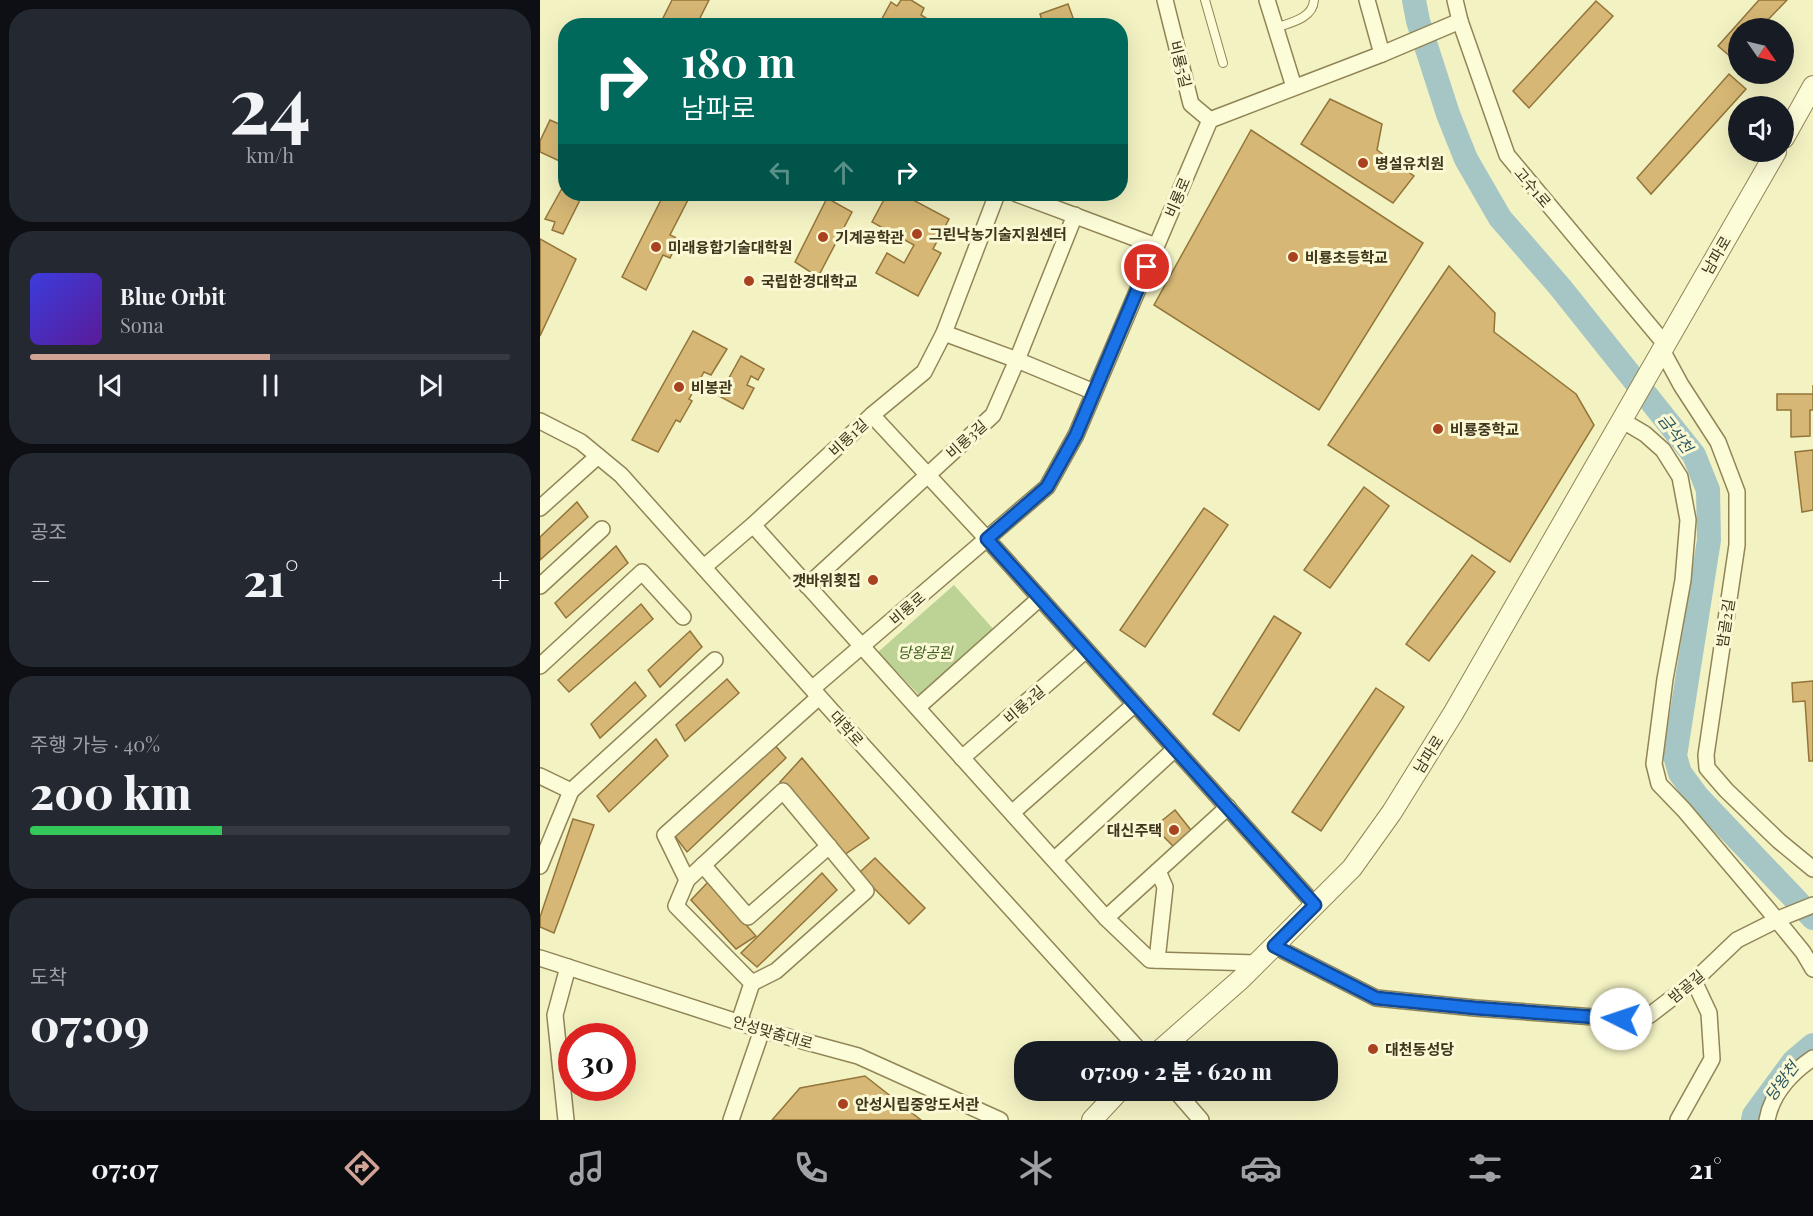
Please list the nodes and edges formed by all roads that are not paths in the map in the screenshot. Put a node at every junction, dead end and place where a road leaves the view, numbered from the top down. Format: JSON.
{"nodes":[{"id":1,"x":1165,"y":0,"type":"edge"},
{"id":2,"x":1205,"y":0,"type":"edge"},
{"id":3,"x":1267,"y":0,"type":"edge"},
{"id":4,"x":1314,"y":0,"type":"edge"},
{"id":5,"x":1367,"y":0,"type":"edge"},
{"id":6,"x":1455,"y":0,"type":"edge"},
{"id":7,"x":1460,"y":21,"type":"junction"},
{"id":8,"x":1275,"y":28,"type":"junction"},
{"id":9,"x":1382,"y":54,"type":"junction"},
{"id":10,"x":1222,"y":63,"type":"dead end"},
{"id":11,"x":1813,"y":86,"type":"edge"},
{"id":12,"x":1294,"y":87,"type":"junction"},
{"id":13,"x":1210,"y":120,"type":"junction"},
{"id":14,"x":1794,"y":120,"type":"edge"},
{"id":15,"x":1770,"y":162,"type":"edge"},
{"id":16,"x":994,"y":201,"type":"edge"},
{"id":17,"x":1036,"y":201,"type":"edge"},
{"id":18,"x":1075,"y":215,"type":"junction"},
{"id":19,"x":1156,"y":246,"type":"junction"},
{"id":20,"x":944,"y":333,"type":"junction"},
{"id":21,"x":1661,"y":351,"type":"junction"},
{"id":22,"x":1017,"y":360,"type":"junction"},
{"id":23,"x":1094,"y":392,"type":"junction"},
{"id":24,"x":1627,"y":413,"type":"junction"},
{"id":25,"x":872,"y":415,"type":"junction"},
{"id":26,"x":540,"y":421,"type":"edge"},
{"id":27,"x":598,"y":456,"type":"junction"},
{"id":28,"x":927,"y":475,"type":"junction"},
{"id":29,"x":540,"y":508,"type":"edge"},
{"id":30,"x":753,"y":525,"type":"junction"},
{"id":31,"x":602,"y":529,"type":"dead end"},
{"id":32,"x":987,"y":539,"type":"junction"},
{"id":33,"x":704,"y":567,"type":"junction"},
{"id":34,"x":540,"y":586,"type":"edge"},
{"id":35,"x":807,"y":586,"type":"junction"},
{"id":36,"x":1040,"y":598,"type":"junction"},
{"id":37,"x":683,"y":617,"type":"dead end"},
{"id":38,"x":863,"y":646,"type":"junction"},
{"id":39,"x":1086,"y":650,"type":"junction"},
{"id":40,"x":715,"y":660,"type":"dead end"},
{"id":41,"x":540,"y":666,"type":"edge"},
{"id":42,"x":816,"y":692,"type":"junction"},
{"id":43,"x":1135,"y":704,"type":"junction"},
{"id":44,"x":918,"y":707,"type":"junction"},
{"id":45,"x":1175,"y":749,"type":"junction"},
{"id":46,"x":962,"y":758,"type":"junction"},
{"id":47,"x":540,"y":776,"type":"edge"},
{"id":48,"x":571,"y":791,"type":"junction"},
{"id":49,"x":1228,"y":807,"type":"junction"},
{"id":50,"x":1013,"y":812,"type":"junction"},
{"id":51,"x":829,"y":846,"type":"junction"},
{"id":52,"x":1055,"y":859,"type":"junction"},
{"id":53,"x":704,"y":865,"type":"junction"},
{"id":54,"x":540,"y":866,"type":"edge"},
{"id":55,"x":1813,"y":869,"type":"edge"},
{"id":56,"x":1158,"y":871,"type":"junction"},
{"id":57,"x":687,"y":880,"type":"junction"},
{"id":58,"x":1315,"y":905,"type":"junction"},
{"id":59,"x":1813,"y":905,"type":"edge"},
{"id":60,"x":1106,"y":918,"type":"junction"},
{"id":61,"x":1779,"y":919,"type":"junction"},
{"id":62,"x":1274,"y":946,"type":"junction"},
{"id":63,"x":540,"y":958,"type":"edge"},
{"id":64,"x":1157,"y":960,"type":"junction"},
{"id":65,"x":1257,"y":963,"type":"junction"},
{"id":66,"x":568,"y":967,"type":"junction"},
{"id":67,"x":1813,"y":969,"type":"edge"},
{"id":68,"x":1694,"y":981,"type":"junction"},
{"id":69,"x":752,"y":982,"type":"junction"},
{"id":70,"x":739,"y":1022,"type":"junction"},
{"id":71,"x":762,"y":1030,"type":"junction"},
{"id":72,"x":1131,"y":1041,"type":"edge"},
{"id":73,"x":1170,"y":1041,"type":"edge"},
{"id":74,"x":1813,"y":1058,"type":"edge"},
{"id":75,"x":1110,"y":1101,"type":"edge"},
{"id":76,"x":1185,"y":1101,"type":"edge"},
{"id":77,"x":566,"y":1120,"type":"edge"},
{"id":78,"x":730,"y":1120,"type":"edge"},
{"id":79,"x":1000,"y":1120,"type":"edge"},
{"id":80,"x":1092,"y":1120,"type":"edge"},
{"id":81,"x":1201,"y":1120,"type":"edge"},
{"id":82,"x":1678,"y":1120,"type":"edge"},
{"id":83,"x":1767,"y":1120,"type":"edge"}],
"edges":[{"from":1,"to":13,"type":"street","name":"비룡5길"},
{"from":2,"to":10,"type":"lane"},
{"from":3,"to":8,"type":"street"},
{"from":4,"to":8,"type":"lane"},
{"from":5,"to":9,"type":"street"},
{"from":6,"to":7,"type":"street","name":"고수1로"},
{"from":7,"to":9,"type":"street"},
{"from":7,"to":21,"type":"street","name":"고수1로"},
{"from":8,"to":12,"type":"street"},
{"from":9,"to":12,"type":"street"},
{"from":11,"to":14,"type":"street"},
{"from":12,"to":13,"type":"street"},
{"from":13,"to":19,"type":"street","name":"비룡로"},
{"from":15,"to":21,"type":"street","name":"남파로"},
{"from":16,"to":20,"type":"street","name":"비룡1길"},
{"from":17,"to":18,"type":"street"},
{"from":18,"to":19,"type":"street"},
{"from":18,"to":22,"type":"street","name":"비룡3길"},
{"from":19,"to":23,"type":"street","name":"비룡로"},
{"from":20,"to":22,"type":"street"},
{"from":20,"to":25,"type":"street","name":"비룡1길"},
{"from":21,"to":24,"type":"street","name":"남파로"},
{"from":21,"to":55,"type":"street","name":"밤골2길"},
{"from":22,"to":23,"type":"street"},
{"from":22,"to":28,"type":"street","name":"비룡3길"},
{"from":23,"to":32,"type":"street","name":"비룡로"},
{"from":24,"to":58,"type":"street","name":"남파로"},
{"from":24,"to":61,"type":"street"},
{"from":25,"to":28,"type":"street"},
{"from":25,"to":30,"type":"street","name":"비룡1길"},
{"from":26,"to":27,"type":"street","name":"대학로"},
{"from":27,"to":29,"type":"street"},
{"from":27,"to":33,"type":"street","name":"대학로"},
{"from":28,"to":32,"type":"street"},
{"from":28,"to":35,"type":"street","name":"비룡3길"},
{"from":30,"to":33,"type":"street","name":"비룡1길"},
{"from":30,"to":35,"type":"street"},
{"from":31,"to":34,"type":"street"},
{"from":32,"to":36,"type":"street"},
{"from":32,"to":38,"type":"street","name":"비룡로"},
{"from":33,"to":42,"type":"street","name":"대학로"},
{"from":35,"to":38,"type":"street"},
{"from":36,"to":39,"type":"street"},
{"from":36,"to":44,"type":"street"},
{"from":37,"to":41,"type":"street"},
{"from":38,"to":42,"type":"street","name":"비룡로"},
{"from":38,"to":44,"type":"street"},
{"from":39,"to":43,"type":"street"},
{"from":39,"to":46,"type":"street","name":"비룡2길"},
{"from":40,"to":48,"type":"street"},
{"from":42,"to":57,"type":"street","name":"비룡로"},
{"from":42,"to":72,"type":"street","name":"대학로"},
{"from":43,"to":45,"type":"street"},
{"from":43,"to":50,"type":"street"},
{"from":44,"to":46,"type":"street"},
{"from":45,"to":49,"type":"street"},
{"from":45,"to":52,"type":"street"},
{"from":46,"to":50,"type":"street"},
{"from":47,"to":48,"type":"street"},
{"from":48,"to":54,"type":"street"},
{"from":49,"to":56,"type":"street"},
{"from":49,"to":58,"type":"street"},
{"from":50,"to":52,"type":"street"},
{"from":51,"to":53,"type":"street"},
{"from":51,"to":53,"type":"street"},
{"from":51,"to":69,"type":"street"},
{"from":52,"to":60,"type":"street"},
{"from":53,"to":57,"type":"street"},
{"from":56,"to":60,"type":"street"},
{"from":56,"to":64,"type":"street"},
{"from":57,"to":69,"type":"street"},
{"from":58,"to":62,"type":"street","name":"남파로"},
{"from":59,"to":61,"type":"street","name":"밤골길"},
{"from":60,"to":64,"type":"street"},
{"from":61,"to":67,"type":"street"},
{"from":61,"to":68,"type":"street","name":"밤골길"},
{"from":62,"to":65,"type":"street","name":"남파로"},
{"from":62,"to":68,"type":"street","name":"밤골길"},
{"from":63,"to":66,"type":"street","name":"안성맞춤대로"},
{"from":64,"to":65,"type":"street"},
{"from":65,"to":73,"type":"street","name":"남파로"},
{"from":66,"to":70,"type":"street","name":"안성맞춤대로"},
{"from":66,"to":77,"type":"street"},
{"from":68,"to":82,"type":"street"},
{"from":69,"to":70,"type":"street"},
{"from":70,"to":71,"type":"street","name":"안성맞춤대로"},
{"from":71,"to":78,"type":"street"},
{"from":71,"to":79,"type":"street","name":"안성맞춤대로"},
{"from":74,"to":83,"type":"street"},
{"from":75,"to":80,"type":"street"},
{"from":76,"to":81,"type":"street"}]}
